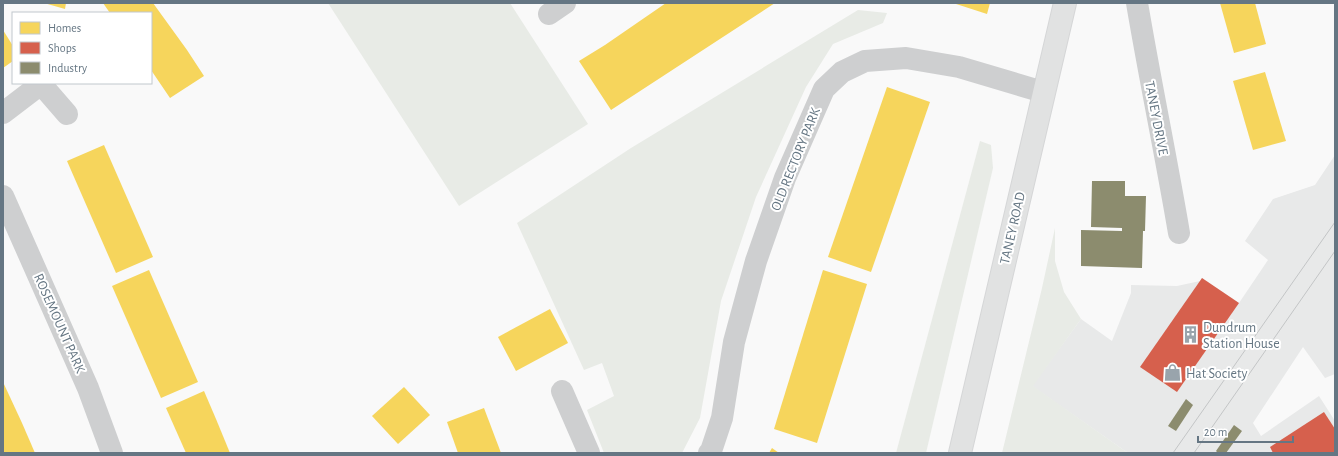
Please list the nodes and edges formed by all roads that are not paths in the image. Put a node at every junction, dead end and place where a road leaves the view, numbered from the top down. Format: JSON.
{"nodes":[{"id":1,"x":1065,"y":3,"type":"edge"},
{"id":2,"x":1137,"y":3,"type":"edge"},
{"id":3,"x":1043,"y":92,"type":"junction"},
{"id":4,"x":3,"y":113,"type":"edge"},
{"id":5,"x":67,"y":114,"type":"dead end"},
{"id":6,"x":3,"y":196,"type":"edge"},
{"id":7,"x":1179,"y":233,"type":"dead end"},
{"id":8,"x":562,"y":391,"type":"dead end"},
{"id":9,"x":112,"y":453,"type":"edge"},
{"id":10,"x":589,"y":453,"type":"edge"},
{"id":11,"x":709,"y":453,"type":"edge"},
{"id":12,"x":960,"y":453,"type":"edge"}],
"edges":[{"from":1,"to":3,"type":"main road","name":"TANEY ROAD"},
{"from":2,"to":7,"type":"street","name":"TANEY DRIVE"},
{"from":3,"to":11,"type":"street","name":"OLD RECTORY PARK"},
{"from":3,"to":12,"type":"main road","name":"TANEY ROAD"},
{"from":4,"to":5,"type":"street"},
{"from":6,"to":9,"type":"street","name":"ROSEMOUNT PARK"},
{"from":8,"to":10,"type":"street"}]}
